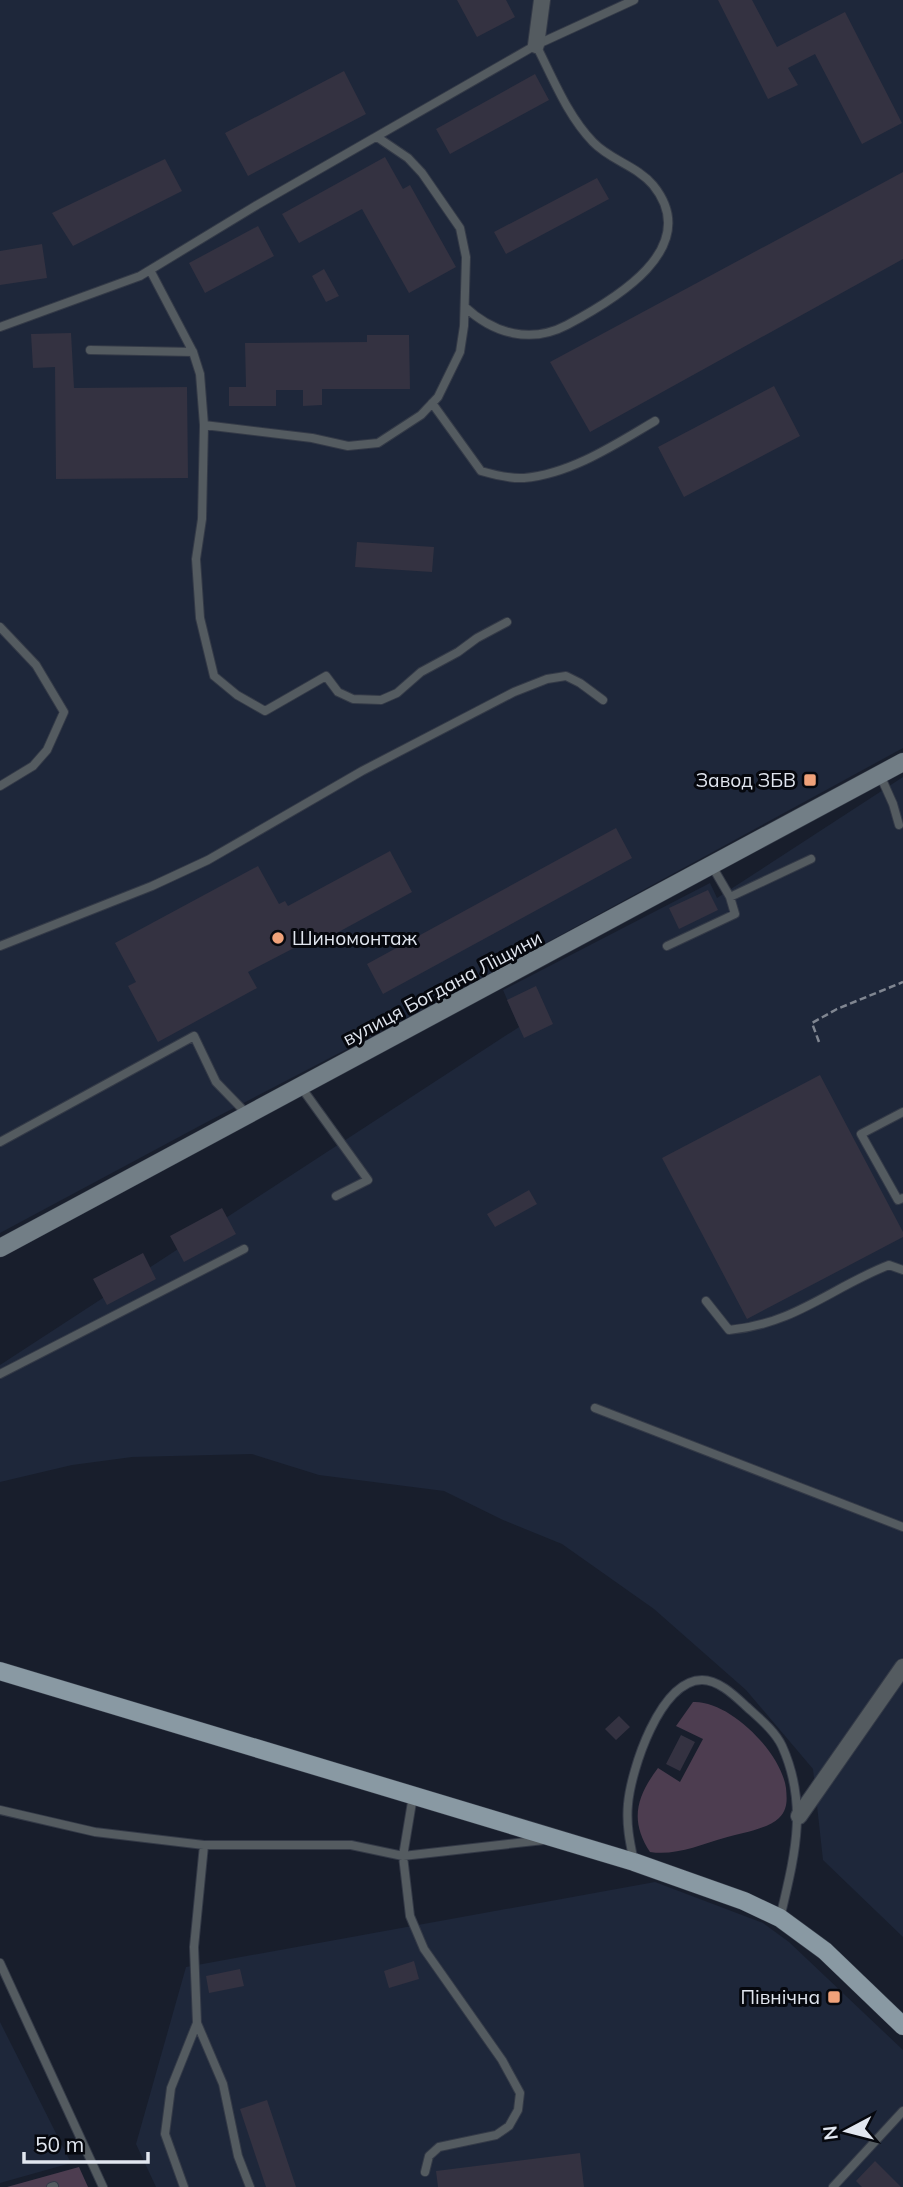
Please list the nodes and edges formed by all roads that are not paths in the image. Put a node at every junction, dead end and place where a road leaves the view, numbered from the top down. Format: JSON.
{"nodes":[{"id":1,"x":542,"y":0,"type":"edge"},
{"id":2,"x":634,"y":0,"type":"edge"},
{"id":3,"x":536,"y":45,"type":"junction"},
{"id":4,"x":377,"y":137,"type":"junction"},
{"id":5,"x":150,"y":270,"type":"junction"},
{"id":6,"x":465,"y":307,"type":"junction"},
{"id":7,"x":0,"y":327,"type":"edge"},
{"id":8,"x":90,"y":350,"type":"dead end"},
{"id":9,"x":193,"y":352,"type":"junction"},
{"id":10,"x":432,"y":404,"type":"junction"},
{"id":11,"x":655,"y":421,"type":"dead end"},
{"id":12,"x":204,"y":425,"type":"junction"},
{"id":13,"x":508,"y":622,"type":"dead end"},
{"id":14,"x":0,"y":627,"type":"edge"},
{"id":15,"x":603,"y":700,"type":"dead end"},
{"id":16,"x":903,"y":762,"type":"edge"},
{"id":17,"x":880,"y":775,"type":"junction"},
{"id":18,"x":0,"y":786,"type":"edge"},
{"id":19,"x":899,"y":824,"type":"dead end"},
{"id":20,"x":811,"y":859,"type":"dead end"},
{"id":21,"x":712,"y":866,"type":"junction"},
{"id":22,"x":730,"y":897,"type":"junction"},
{"id":23,"x":0,"y":946,"type":"edge"},
{"id":24,"x":667,"y":946,"type":"dead end"},
{"id":25,"x":302,"y":1087,"type":"junction"},
{"id":26,"x":903,"y":1112,"type":"edge"},
{"id":27,"x":248,"y":1115,"type":"junction"},
{"id":28,"x":0,"y":1142,"type":"edge"},
{"id":29,"x":336,"y":1196,"type":"dead end"},
{"id":30,"x":903,"y":1198,"type":"edge"},
{"id":31,"x":0,"y":1248,"type":"edge"},
{"id":32,"x":244,"y":1249,"type":"dead end"},
{"id":33,"x":903,"y":1270,"type":"edge"},
{"id":34,"x":706,"y":1301,"type":"dead end"},
{"id":35,"x":0,"y":1374,"type":"edge"},
{"id":36,"x":595,"y":1408,"type":"dead end"},
{"id":37,"x":903,"y":1527,"type":"edge"},
{"id":38,"x":903,"y":1667,"type":"edge"},
{"id":39,"x":0,"y":1671,"type":"edge"},
{"id":40,"x":413,"y":1796,"type":"junction"},
{"id":41,"x":0,"y":1810,"type":"edge"},
{"id":42,"x":799,"y":1816,"type":"junction"},
{"id":43,"x":554,"y":1838,"type":"junction"},
{"id":44,"x":204,"y":1845,"type":"junction"},
{"id":45,"x":403,"y":1856,"type":"junction"},
{"id":46,"x":634,"y":1862,"type":"junction"},
{"id":47,"x":780,"y":1917,"type":"junction"},
{"id":48,"x":0,"y":1963,"type":"edge"},
{"id":49,"x":197,"y":2023,"type":"junction"},
{"id":50,"x":903,"y":2026,"type":"edge"},
{"id":51,"x":903,"y":2111,"type":"edge"},
{"id":52,"x":425,"y":2172,"type":"dead end"},
{"id":53,"x":103,"y":2187,"type":"edge"},
{"id":54,"x":184,"y":2187,"type":"edge"},
{"id":55,"x":250,"y":2187,"type":"edge"},
{"id":56,"x":833,"y":2187,"type":"edge"}],
"edges":[{"from":1,"to":3,"type":"street"},
{"from":2,"to":3,"type":"lane"},
{"from":3,"to":4,"type":"lane"},
{"from":3,"to":6,"type":"lane"},
{"from":4,"to":5,"type":"lane"},
{"from":4,"to":6,"type":"lane"},
{"from":5,"to":7,"type":"lane"},
{"from":5,"to":9,"type":"lane"},
{"from":6,"to":10,"type":"lane"},
{"from":8,"to":9,"type":"lane"},
{"from":9,"to":12,"type":"lane"},
{"from":10,"to":11,"type":"lane"},
{"from":10,"to":12,"type":"lane"},
{"from":12,"to":13,"type":"lane"},
{"from":14,"to":18,"type":"lane"},
{"from":15,"to":23,"type":"lane"},
{"from":16,"to":17,"type":"main road","name":"вулиця Богдана Ліщини"},
{"from":17,"to":19,"type":"lane"},
{"from":17,"to":21,"type":"main road","name":"вулиця Богдана Ліщини"},
{"from":20,"to":22,"type":"lane"},
{"from":21,"to":22,"type":"lane"},
{"from":21,"to":25,"type":"main road","name":"вулиця Богдана Ліщини"},
{"from":22,"to":24,"type":"lane"},
{"from":25,"to":27,"type":"main road","name":"вулиця Богдана Ліщини"},
{"from":25,"to":29,"type":"lane"},
{"from":26,"to":30,"type":"lane"},
{"from":27,"to":28,"type":"lane"},
{"from":27,"to":31,"type":"main road","name":"вулиця Богдана Ліщини"},
{"from":32,"to":35,"type":"lane"},
{"from":33,"to":34,"type":"lane"},
{"from":36,"to":37,"type":"lane"},
{"from":38,"to":42,"type":"street"},
{"from":39,"to":40,"type":"main road"},
{"from":40,"to":43,"type":"main road"},
{"from":40,"to":45,"type":"lane"},
{"from":41,"to":44,"type":"lane"},
{"from":42,"to":46,"type":"lane"},
{"from":42,"to":47,"type":"lane"},
{"from":43,"to":45,"type":"lane"},
{"from":43,"to":46,"type":"main road"},
{"from":44,"to":45,"type":"lane"},
{"from":44,"to":49,"type":"lane"},
{"from":45,"to":52,"type":"lane"},
{"from":46,"to":47,"type":"main road"},
{"from":47,"to":50,"type":"main road"},
{"from":48,"to":53,"type":"lane"},
{"from":49,"to":54,"type":"lane"},
{"from":49,"to":55,"type":"lane"},
{"from":51,"to":56,"type":"lane"}]}
